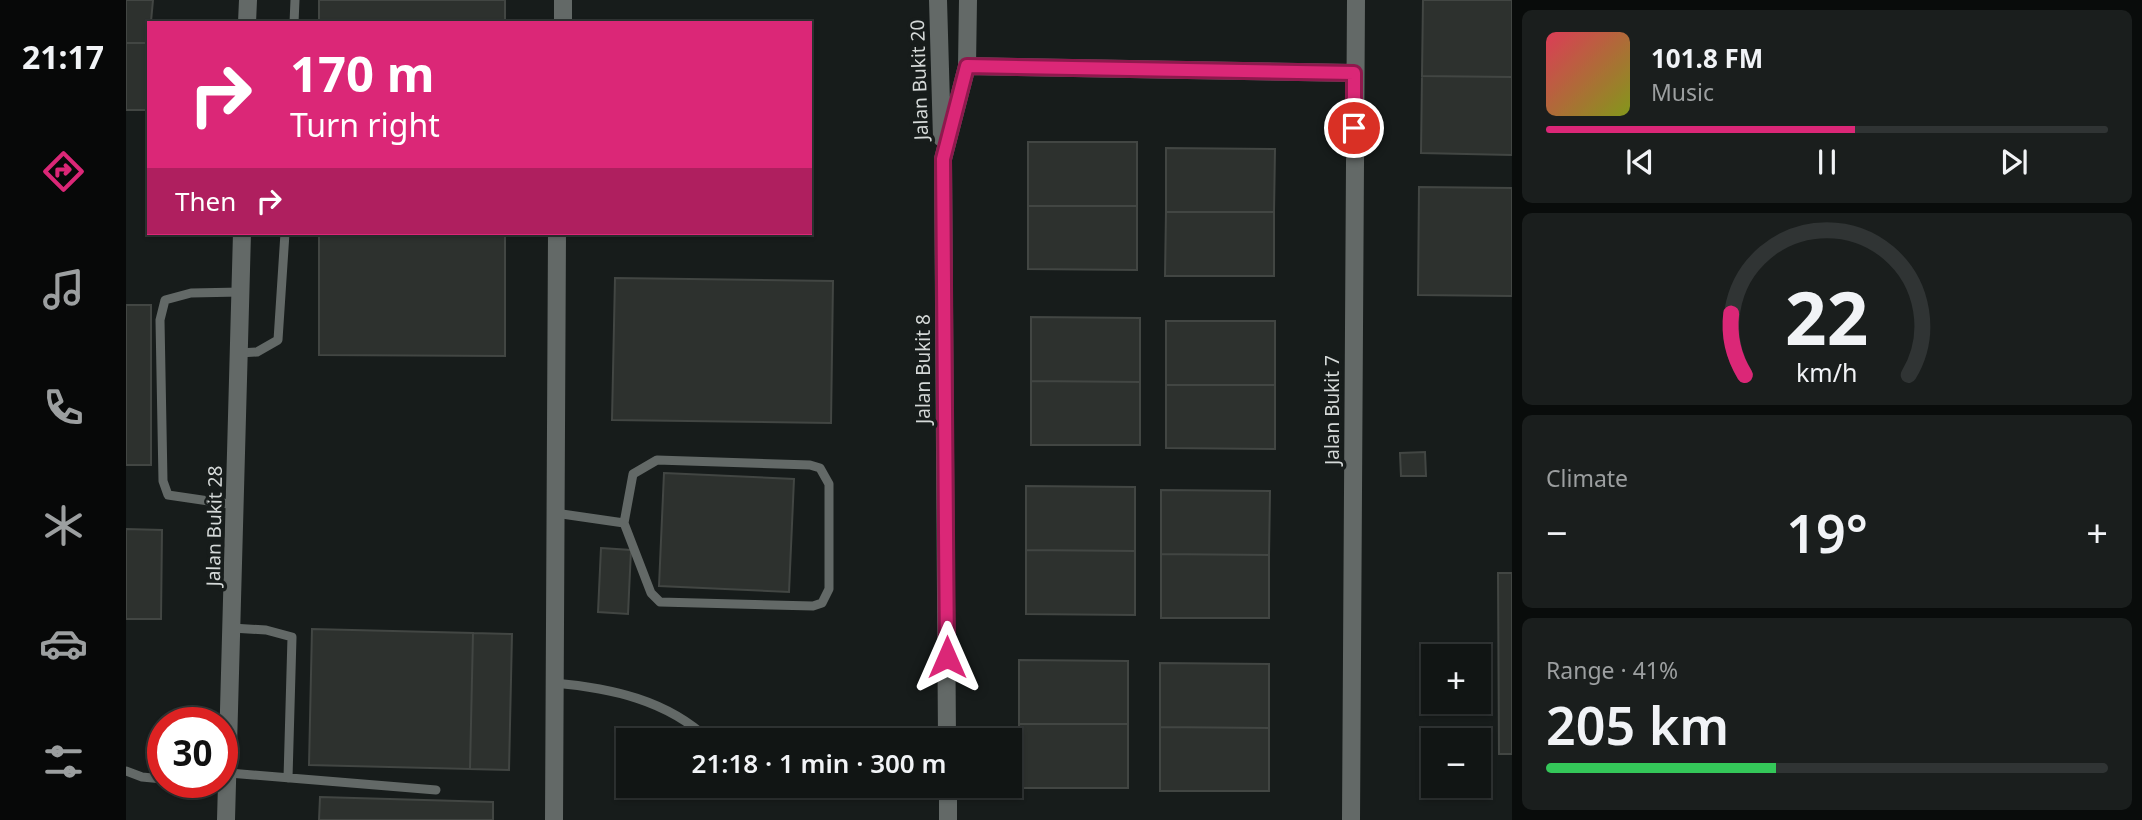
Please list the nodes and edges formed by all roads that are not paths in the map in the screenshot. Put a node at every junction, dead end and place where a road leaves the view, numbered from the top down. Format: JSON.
{"nodes":[{"id":1,"x":248,"y":0,"type":"edge"},
{"id":2,"x":295,"y":0,"type":"edge"},
{"id":3,"x":564,"y":0,"type":"edge"},
{"id":4,"x":938,"y":0,"type":"edge"},
{"id":5,"x":968,"y":0,"type":"edge"},
{"id":6,"x":1356,"y":0,"type":"edge"},
{"id":7,"x":247,"y":21,"type":"edge"},
{"id":8,"x":294,"y":21,"type":"edge"},
{"id":9,"x":563,"y":21,"type":"edge"},
{"id":10,"x":967,"y":66,"type":"junction"},
{"id":11,"x":1354,"y":73,"type":"junction"},
{"id":12,"x":943,"y":159,"type":"junction"},
{"id":13,"x":242,"y":235,"type":"edge"},
{"id":14,"x":285,"y":235,"type":"edge"},
{"id":15,"x":557,"y":235,"type":"edge"},
{"id":16,"x":241,"y":292,"type":"junction"},
{"id":17,"x":239,"y":353,"type":"junction"},
{"id":18,"x":236,"y":505,"type":"junction"},
{"id":19,"x":555,"y":513,"type":"junction"},
{"id":20,"x":624,"y":523,"type":"junction"},
{"id":21,"x":232,"y":628,"type":"junction"},
{"id":22,"x":554,"y":683,"type":"junction"},
{"id":23,"x":230,"y":707,"type":"edge"},
{"id":24,"x":697,"y":728,"type":"edge"},
{"id":25,"x":947,"y":728,"type":"edge"},
{"id":26,"x":126,"y":771,"type":"edge"},
{"id":27,"x":147,"y":776,"type":"edge"},
{"id":28,"x":288,"y":778,"type":"junction"},
{"id":29,"x":238,"y":779,"type":"edge"},
{"id":30,"x":436,"y":790,"type":"dead end"},
{"id":31,"x":228,"y":798,"type":"edge"},
{"id":32,"x":948,"y":798,"type":"edge"},
{"id":33,"x":226,"y":820,"type":"edge"},
{"id":34,"x":554,"y":820,"type":"edge"},
{"id":35,"x":948,"y":820,"type":"edge"},
{"id":36,"x":1351,"y":820,"type":"edge"}],
"edges":[{"from":1,"to":7,"type":"street"},
{"from":2,"to":8,"type":"lane"},
{"from":3,"to":9,"type":"street"},
{"from":4,"to":12,"type":"street","name":"Jalan Bukit 20"},
{"from":5,"to":10,"type":"street","name":"Jalan Bukit 8"},
{"from":6,"to":11,"type":"street","name":"Jalan Bukit 7"},
{"from":10,"to":11,"type":"street"},
{"from":10,"to":12,"type":"street","name":"Jalan Bukit 8"},
{"from":11,"to":36,"type":"street","name":"Jalan Bukit 7"},
{"from":12,"to":25,"type":"street","name":"Jalan Bukit 8"},
{"from":13,"to":16,"type":"street","name":"Jalan Bukit 28"},
{"from":14,"to":17,"type":"lane"},
{"from":15,"to":19,"type":"street"},
{"from":16,"to":17,"type":"street","name":"Jalan Bukit 28"},
{"from":16,"to":18,"type":"lane"},
{"from":17,"to":18,"type":"street","name":"Jalan Bukit 28"},
{"from":18,"to":21,"type":"street","name":"Jalan Bukit 28"},
{"from":19,"to":20,"type":"lane"},
{"from":19,"to":22,"type":"street"},
{"from":20,"to":20,"type":"lane"},
{"from":21,"to":23,"type":"street","name":"Jalan Bukit 28"},
{"from":21,"to":28,"type":"lane"},
{"from":22,"to":24,"type":"lane"},
{"from":22,"to":34,"type":"street"},
{"from":26,"to":27,"type":"lane"},
{"from":28,"to":29,"type":"lane"},
{"from":28,"to":30,"type":"lane"},
{"from":31,"to":33,"type":"street","name":"Jalan Bukit 28"},
{"from":32,"to":35,"type":"street"}]}
